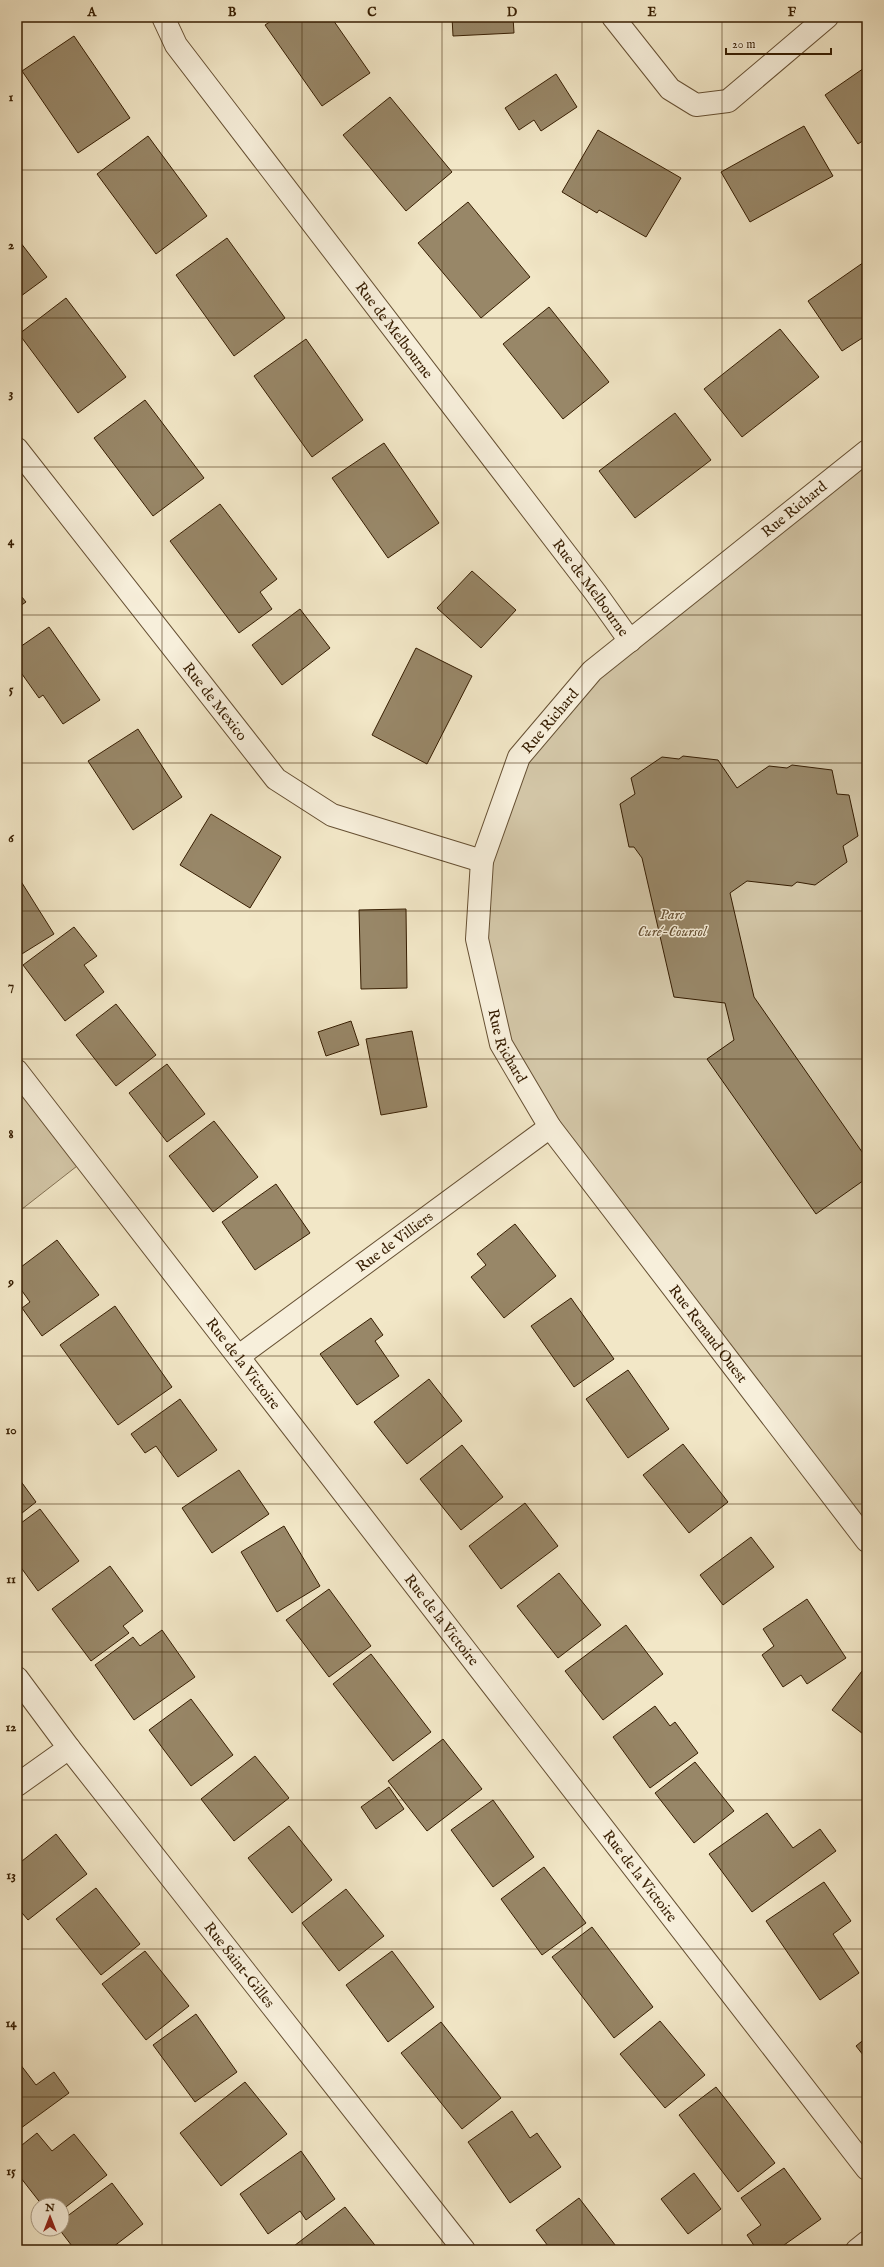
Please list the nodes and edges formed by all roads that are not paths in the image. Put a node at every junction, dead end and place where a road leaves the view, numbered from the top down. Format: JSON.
{"nodes":[{"id":1,"x":163,"y":17,"type":"edge"},
{"id":2,"x":613,"y":17,"type":"edge"},
{"id":3,"x":827,"y":17,"type":"edge"},
{"id":4,"x":17,"y":449,"type":"edge"},
{"id":5,"x":867,"y":451,"type":"edge"},
{"id":6,"x":630,"y":641,"type":"junction"},
{"id":7,"x":482,"y":861,"type":"junction"},
{"id":8,"x":17,"y":1071,"type":"edge"},
{"id":9,"x":550,"y":1127,"type":"junction"},
{"id":10,"x":240,"y":1356,"type":"junction"},
{"id":11,"x":867,"y":1541,"type":"edge"},
{"id":12,"x":17,"y":1678,"type":"edge"},
{"id":13,"x":69,"y":1748,"type":"junction"},
{"id":14,"x":17,"y":1785,"type":"edge"},
{"id":15,"x":867,"y":2169,"type":"edge"},
{"id":16,"x":867,"y":2242,"type":"edge"},
{"id":17,"x":464,"y":2250,"type":"edge"},
{"id":18,"x":857,"y":2250,"type":"edge"}],
"edges":[{"from":1,"to":6,"type":"street","name":"Rue de Melbourne"},
{"from":2,"to":3,"type":"street"},
{"from":4,"to":7,"type":"street","name":"Rue de Mexico"},
{"from":5,"to":6,"type":"street","name":"Rue Richard"},
{"from":6,"to":7,"type":"street","name":"Rue Richard"},
{"from":7,"to":9,"type":"street","name":"Rue Richard"},
{"from":8,"to":10,"type":"street","name":"Rue de la Victoire"},
{"from":9,"to":10,"type":"street","name":"Rue de Villiers"},
{"from":9,"to":11,"type":"street","name":"Rue Renaud Ouest"},
{"from":10,"to":15,"type":"street","name":"Rue de la Victoire"},
{"from":12,"to":13,"type":"street","name":"Rue Saint-Gilles"},
{"from":13,"to":14,"type":"street"},
{"from":13,"to":17,"type":"street","name":"Rue Saint-Gilles"},
{"from":16,"to":18,"type":"street"}]}
